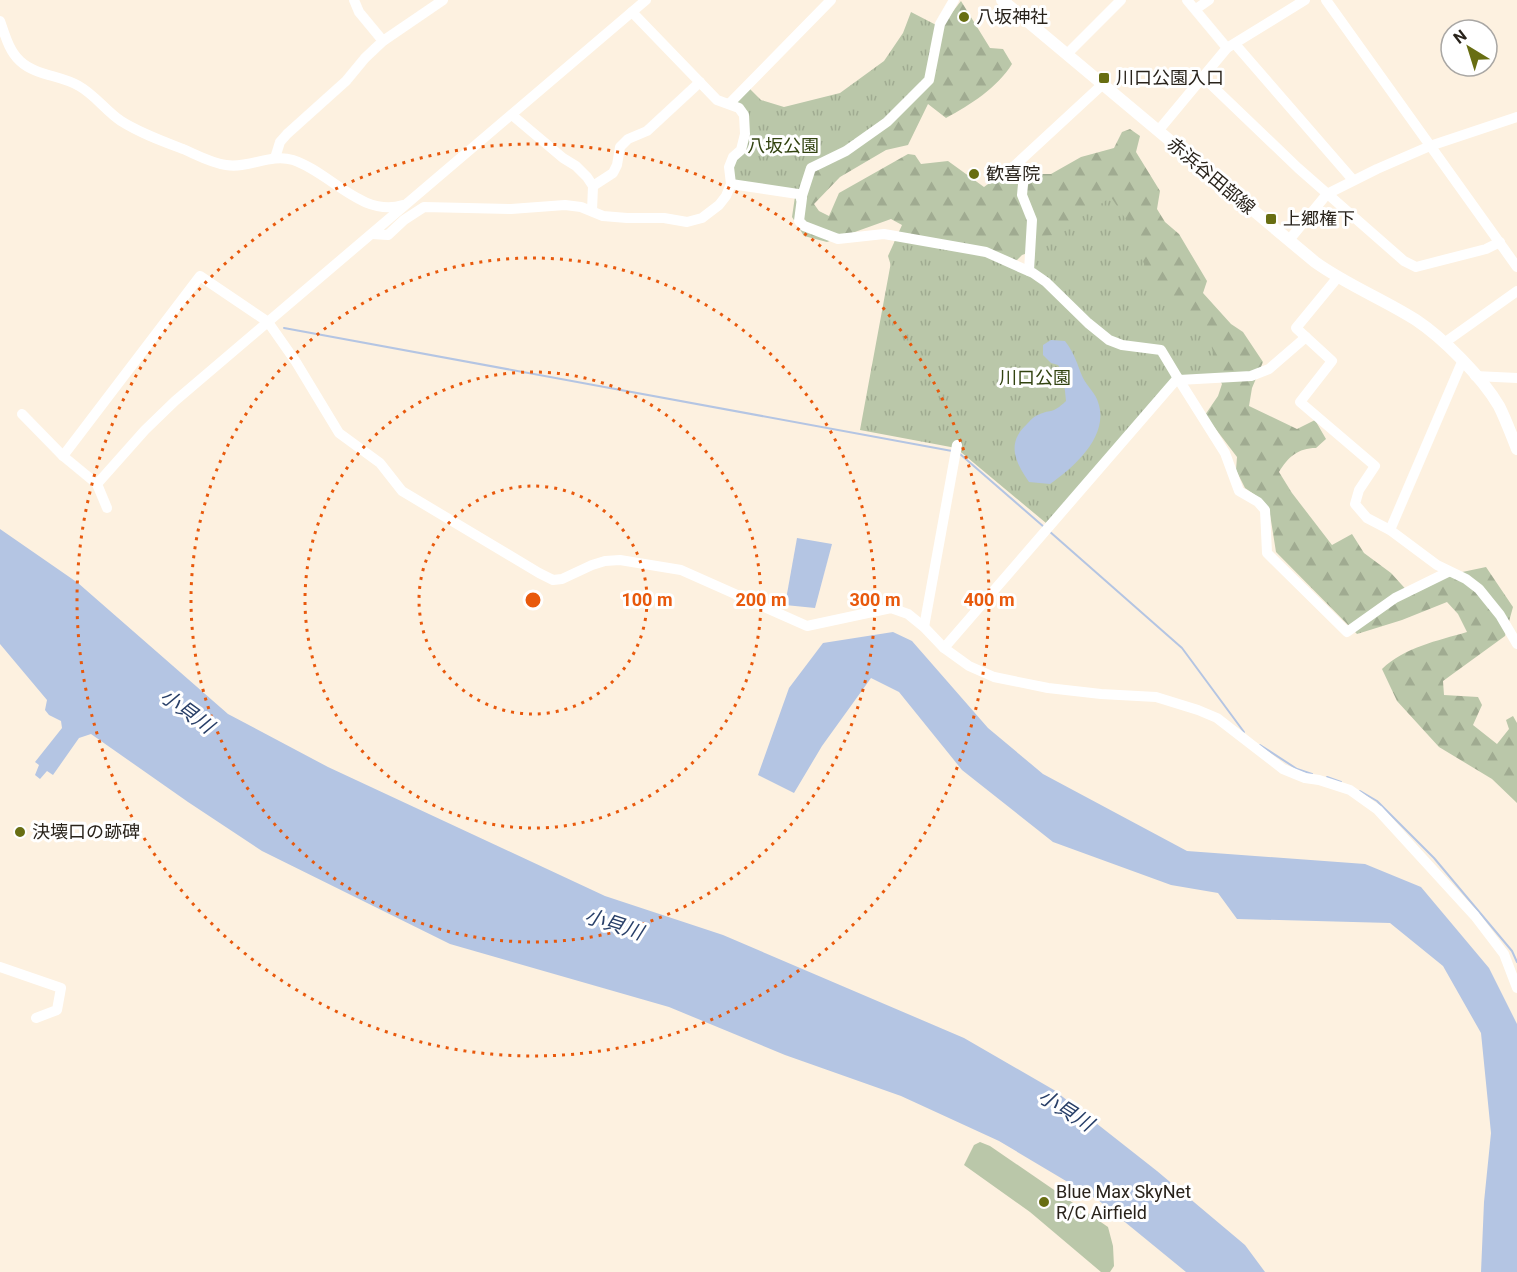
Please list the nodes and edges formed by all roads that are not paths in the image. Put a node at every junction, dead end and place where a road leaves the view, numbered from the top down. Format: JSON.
{"nodes":[{"id":1,"x":354,"y":0,"type":"edge"},
{"id":2,"x":443,"y":0,"type":"edge"},
{"id":3,"x":646,"y":0,"type":"edge"},
{"id":4,"x":831,"y":0,"type":"edge"},
{"id":5,"x":954,"y":0,"type":"edge"},
{"id":6,"x":1002,"y":0,"type":"edge"},
{"id":7,"x":1121,"y":0,"type":"edge"},
{"id":8,"x":1187,"y":0,"type":"edge"},
{"id":9,"x":1209,"y":0,"type":"edge"},
{"id":10,"x":1305,"y":0,"type":"edge"},
{"id":11,"x":1326,"y":0,"type":"edge"},
{"id":12,"x":1196,"y":9,"type":"junction"},
{"id":13,"x":632,"y":12,"type":"junction"},
{"id":14,"x":0,"y":21,"type":"edge"},
{"id":15,"x":383,"y":41,"type":"junction"},
{"id":16,"x":1231,"y":46,"type":"junction"},
{"id":17,"x":1067,"y":54,"type":"junction"},
{"id":18,"x":1203,"y":77,"type":"junction"},
{"id":19,"x":700,"y":82,"type":"junction"},
{"id":20,"x":1103,"y":84,"type":"junction"},
{"id":21,"x":730,"y":103,"type":"junction"},
{"id":22,"x":512,"y":115,"type":"junction"},
{"id":23,"x":1517,"y":117,"type":"edge"},
{"id":24,"x":1158,"y":131,"type":"junction"},
{"id":25,"x":1430,"y":146,"type":"junction"},
{"id":26,"x":275,"y":158,"type":"junction"},
{"id":27,"x":1353,"y":180,"type":"junction"},
{"id":28,"x":731,"y":184,"type":"junction"},
{"id":29,"x":593,"y":186,"type":"junction"},
{"id":30,"x":1327,"y":194,"type":"junction"},
{"id":31,"x":801,"y":199,"type":"junction"},
{"id":32,"x":406,"y":204,"type":"junction"},
{"id":33,"x":592,"y":211,"type":"junction"},
{"id":34,"x":372,"y":234,"type":"junction"},
{"id":35,"x":1289,"y":240,"type":"junction"},
{"id":36,"x":1500,"y":242,"type":"junction"},
{"id":37,"x":1517,"y":267,"type":"edge"},
{"id":38,"x":1029,"y":271,"type":"junction"},
{"id":39,"x":1338,"y":277,"type":"junction"},
{"id":40,"x":1517,"y":291,"type":"edge"},
{"id":41,"x":268,"y":322,"type":"junction"},
{"id":42,"x":1306,"y":337,"type":"junction"},
{"id":43,"x":1444,"y":343,"type":"junction"},
{"id":44,"x":1462,"y":362,"type":"junction"},
{"id":45,"x":1475,"y":376,"type":"junction"},
{"id":46,"x":1517,"y":378,"type":"edge"},
{"id":47,"x":1179,"y":380,"type":"junction"},
{"id":48,"x":22,"y":414,"type":"dead end"},
{"id":49,"x":957,"y":445,"type":"dead end"},
{"id":50,"x":1517,"y":449,"type":"edge"},
{"id":51,"x":63,"y":456,"type":"junction"},
{"id":52,"x":97,"y":484,"type":"junction"},
{"id":53,"x":107,"y":508,"type":"dead end"},
{"id":54,"x":1390,"y":530,"type":"junction"},
{"id":55,"x":1448,"y":572,"type":"junction"},
{"id":56,"x":924,"y":627,"type":"junction"},
{"id":57,"x":1517,"y":644,"type":"edge"},
{"id":58,"x":944,"y":648,"type":"junction"},
{"id":59,"x":0,"y":967,"type":"edge"},
{"id":60,"x":1517,"y":988,"type":"edge"},
{"id":61,"x":36,"y":1018,"type":"dead end"}],
"edges":[{"from":1,"to":15,"type":"street"},
{"from":2,"to":15,"type":"street"},
{"from":3,"to":13,"type":"street"},
{"from":4,"to":21,"type":"street"},
{"from":5,"to":31,"type":"street"},
{"from":6,"to":17,"type":"main road","name":"赤浜谷田部線"},
{"from":7,"to":17,"type":"street"},
{"from":8,"to":12,"type":"street"},
{"from":9,"to":12,"type":"street"},
{"from":10,"to":16,"type":"street"},
{"from":11,"to":25,"type":"street"},
{"from":12,"to":16,"type":"street"},
{"from":13,"to":19,"type":"street"},
{"from":13,"to":22,"type":"street"},
{"from":14,"to":26,"type":"street"},
{"from":15,"to":26,"type":"street"},
{"from":16,"to":18,"type":"street"},
{"from":16,"to":27,"type":"street"},
{"from":17,"to":20,"type":"main road","name":"赤浜谷田部線"},
{"from":18,"to":24,"type":"street"},
{"from":18,"to":30,"type":"street"},
{"from":19,"to":21,"type":"street"},
{"from":19,"to":29,"type":"street"},
{"from":20,"to":24,"type":"main road","name":"赤浜谷田部線"},
{"from":20,"to":38,"type":"street"},
{"from":21,"to":28,"type":"street"},
{"from":22,"to":29,"type":"street"},
{"from":22,"to":32,"type":"street"},
{"from":23,"to":25,"type":"street"},
{"from":24,"to":35,"type":"main road","name":"赤浜谷田部線"},
{"from":25,"to":27,"type":"street"},
{"from":25,"to":36,"type":"street"},
{"from":26,"to":32,"type":"street"},
{"from":27,"to":30,"type":"street"},
{"from":28,"to":31,"type":"street"},
{"from":28,"to":33,"type":"street"},
{"from":29,"to":33,"type":"street"},
{"from":30,"to":35,"type":"street"},
{"from":30,"to":36,"type":"street"},
{"from":31,"to":38,"type":"street"},
{"from":32,"to":34,"type":"street"},
{"from":33,"to":34,"type":"street"},
{"from":34,"to":41,"type":"street"},
{"from":35,"to":39,"type":"main road","name":"赤浜谷田部線"},
{"from":36,"to":37,"type":"street"},
{"from":38,"to":47,"type":"street"},
{"from":39,"to":42,"type":"street"},
{"from":39,"to":43,"type":"main road","name":"赤浜谷田部線"},
{"from":40,"to":43,"type":"street"},
{"from":41,"to":51,"type":"street"},
{"from":41,"to":52,"type":"street"},
{"from":41,"to":56,"type":"street"},
{"from":42,"to":47,"type":"street"},
{"from":42,"to":54,"type":"street"},
{"from":43,"to":44,"type":"main road","name":"赤浜谷田部線"},
{"from":44,"to":45,"type":"main road","name":"赤浜谷田部線"},
{"from":44,"to":54,"type":"street"},
{"from":45,"to":46,"type":"street"},
{"from":45,"to":50,"type":"main road","name":"赤浜谷田部線"},
{"from":47,"to":55,"type":"street"},
{"from":47,"to":58,"type":"street"},
{"from":48,"to":51,"type":"street"},
{"from":49,"to":56,"type":"street"},
{"from":51,"to":52,"type":"street"},
{"from":52,"to":53,"type":"street"},
{"from":54,"to":55,"type":"street"},
{"from":55,"to":57,"type":"street"},
{"from":56,"to":58,"type":"street"},
{"from":58,"to":60,"type":"street"},
{"from":59,"to":61,"type":"street"}]}
